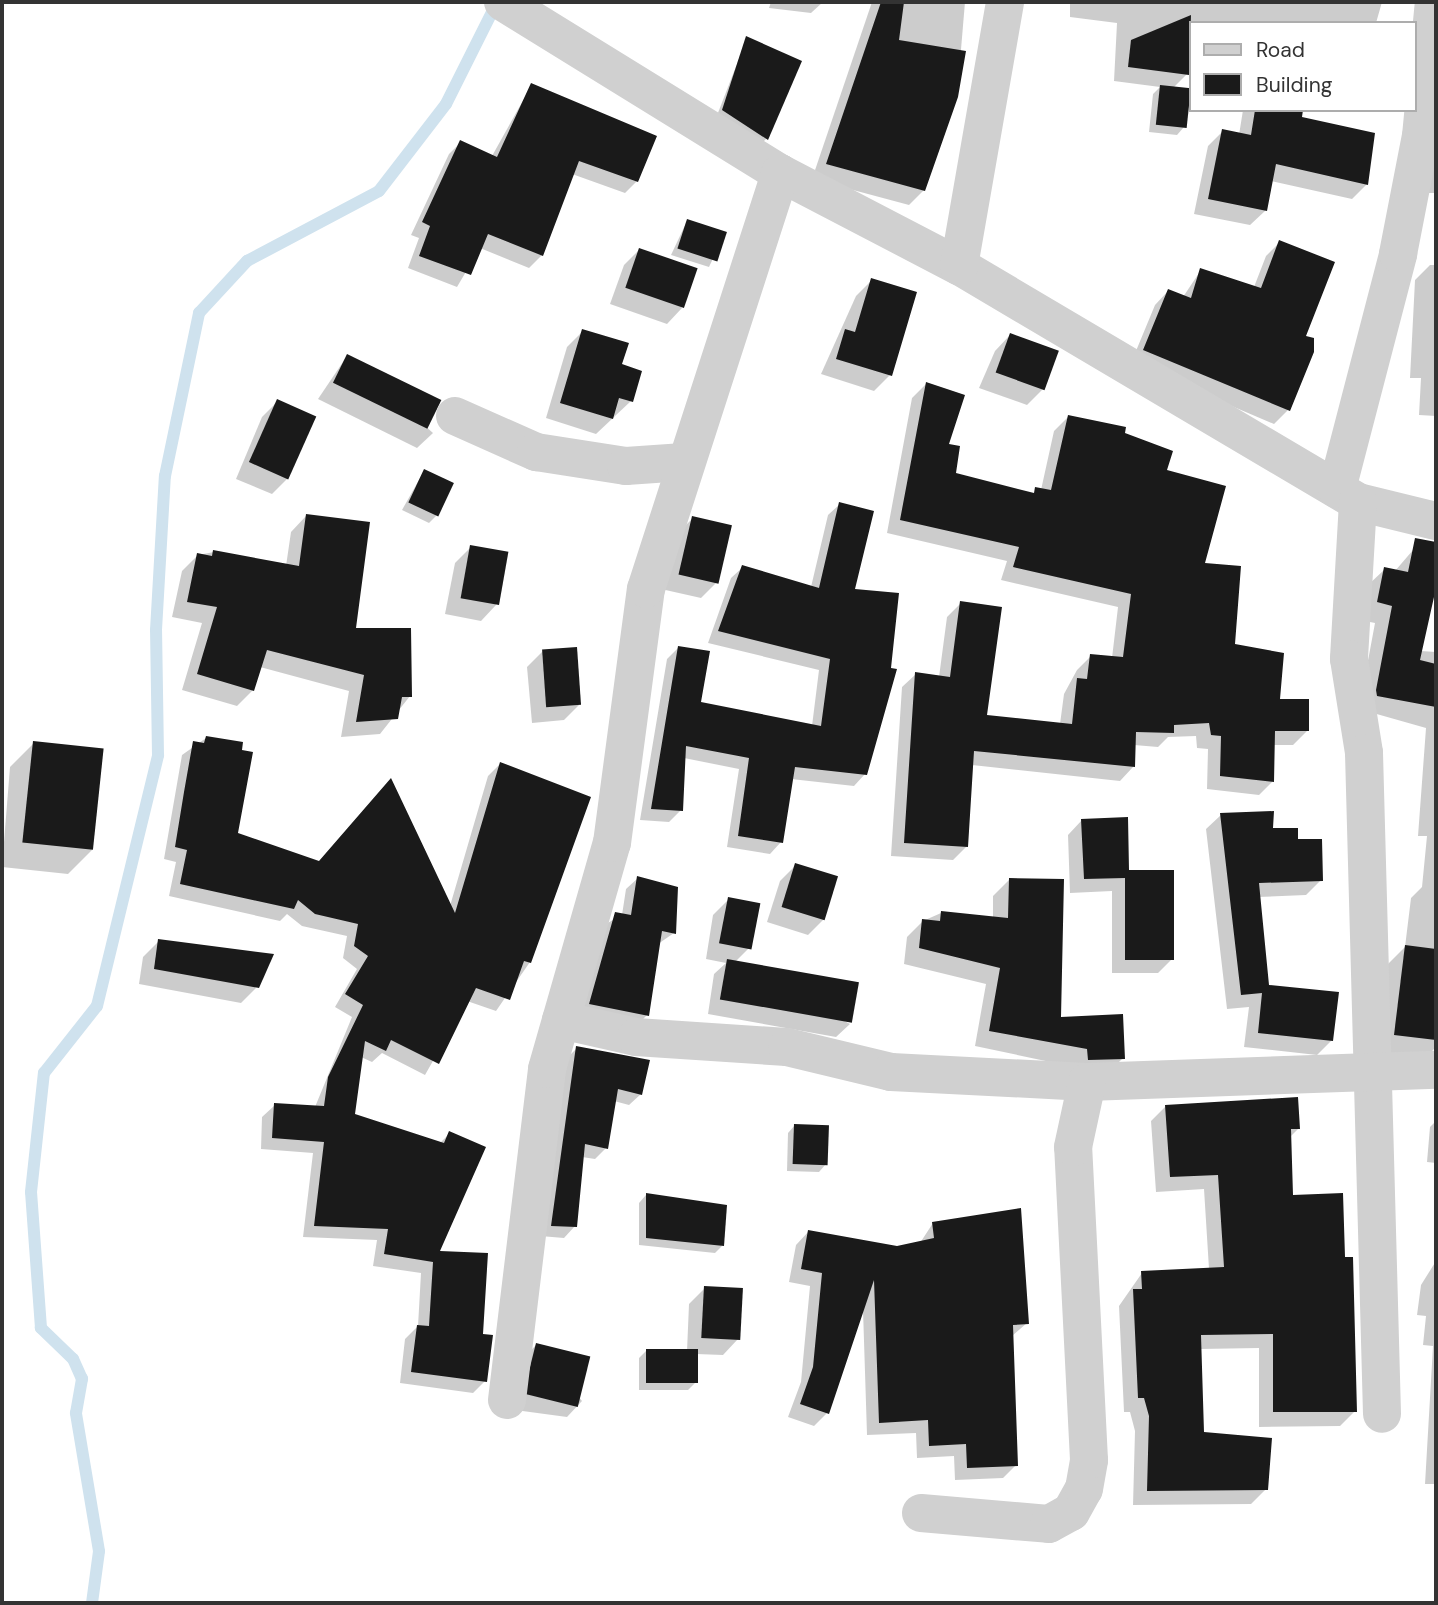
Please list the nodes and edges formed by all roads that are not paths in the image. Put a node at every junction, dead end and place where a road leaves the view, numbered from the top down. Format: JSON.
{"nodes":[{"id":1,"x":503,"y":2,"type":"edge"},
{"id":2,"x":1005,"y":2,"type":"edge"},
{"id":3,"x":1434,"y":2,"type":"edge"},
{"id":4,"x":780,"y":173,"type":"junction"},
{"id":5,"x":959,"y":266,"type":"junction"},
{"id":6,"x":455,"y":416,"type":"dead end"},
{"id":7,"x":684,"y":462,"type":"junction"},
{"id":8,"x":1347,"y":495,"type":"junction"},
{"id":9,"x":1436,"y":522,"type":"edge"},
{"id":10,"x":561,"y":1020,"type":"junction"},
{"id":11,"x":1374,"y":1070,"type":"junction"},
{"id":12,"x":1436,"y":1070,"type":"edge"},
{"id":13,"x":1087,"y":1082,"type":"junction"},
{"id":14,"x":507,"y":1399,"type":"dead end"},
{"id":15,"x":1382,"y":1414,"type":"dead end"},
{"id":16,"x":921,"y":1513,"type":"dead end"}],
"edges":[{"from":1,"to":4,"type":"street"},
{"from":2,"to":5,"type":"street"},
{"from":3,"to":8,"type":"street"},
{"from":4,"to":5,"type":"street"},
{"from":4,"to":7,"type":"street"},
{"from":5,"to":8,"type":"street"},
{"from":6,"to":7,"type":"street"},
{"from":7,"to":10,"type":"street"},
{"from":8,"to":9,"type":"street"},
{"from":8,"to":11,"type":"street"},
{"from":10,"to":13,"type":"street"},
{"from":10,"to":14,"type":"street"},
{"from":11,"to":12,"type":"street"},
{"from":11,"to":13,"type":"street"},
{"from":11,"to":15,"type":"street"},
{"from":13,"to":16,"type":"street"}]}
